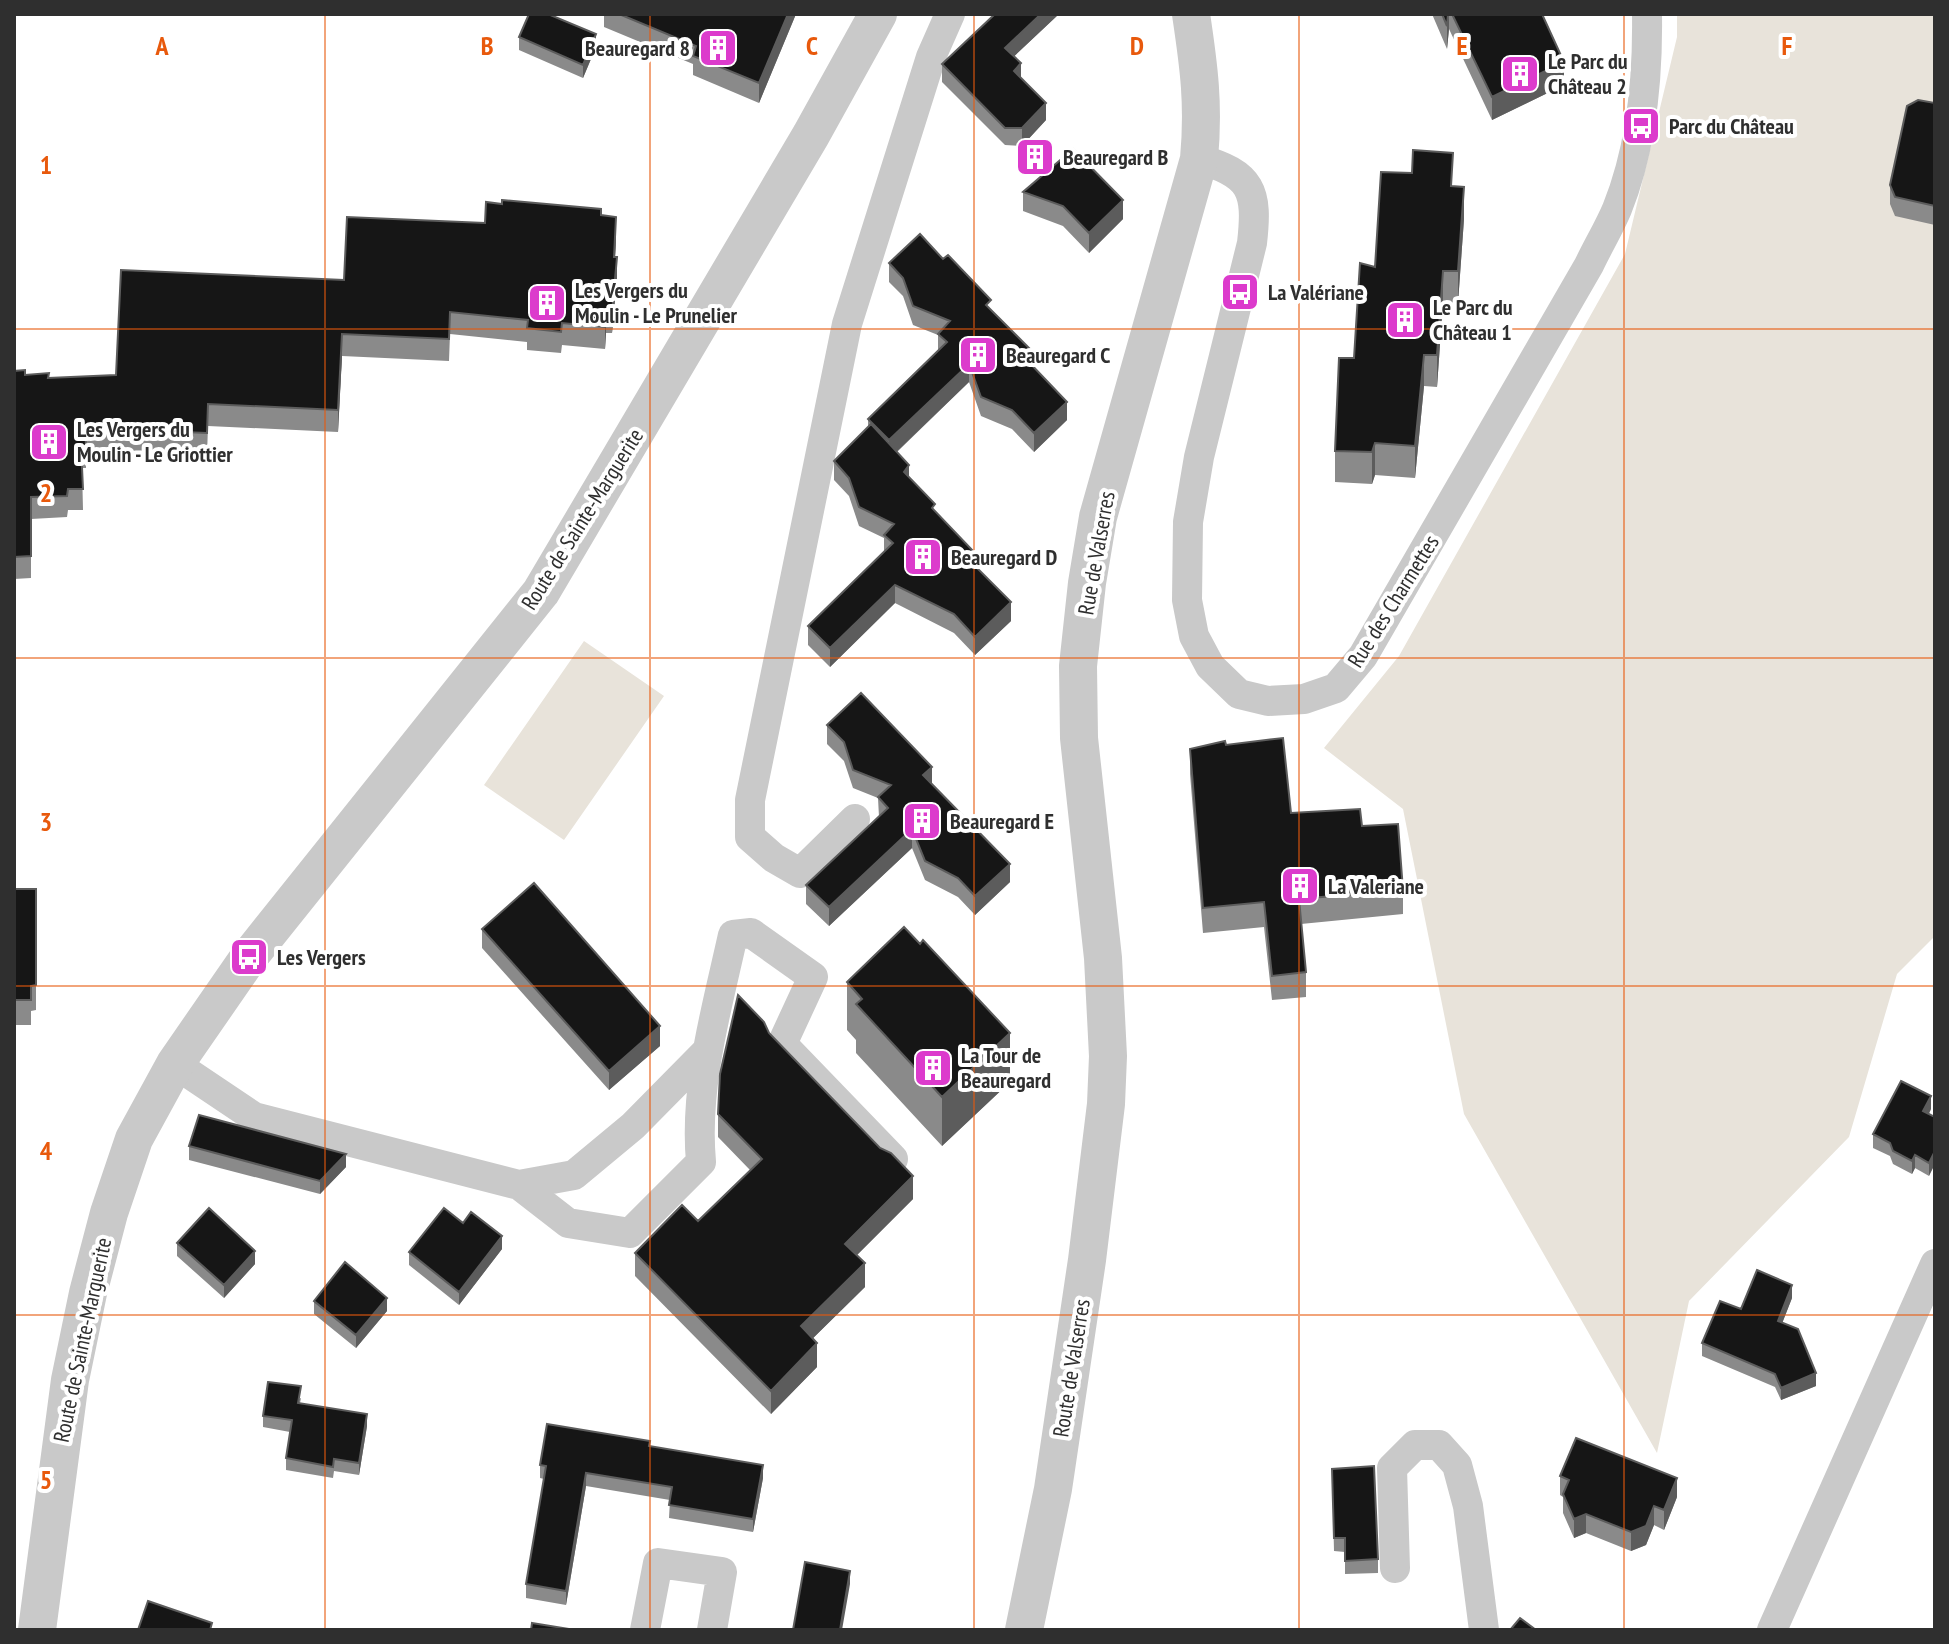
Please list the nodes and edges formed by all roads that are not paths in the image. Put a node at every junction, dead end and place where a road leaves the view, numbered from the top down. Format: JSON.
{"nodes":[{"id":1,"x":878,"y":14,"type":"edge"},
{"id":2,"x":950,"y":14,"type":"edge"},
{"id":3,"x":1191,"y":14,"type":"edge"},
{"id":4,"x":1647,"y":14,"type":"edge"},
{"id":5,"x":1199,"y":159,"type":"junction"},
{"id":6,"x":855,"y":819,"type":"dead end"},
{"id":7,"x":708,"y":1050,"type":"junction"},
{"id":8,"x":175,"y":1064,"type":"junction"},
{"id":9,"x":1106,"y":1104,"type":"joint"},
{"id":10,"x":893,"y":1159,"type":"edge"},
{"id":11,"x":519,"y":1185,"type":"junction"},
{"id":12,"x":1935,"y":1264,"type":"edge"},
{"id":13,"x":1395,"y":1568,"type":"dead end"},
{"id":14,"x":37,"y":1630,"type":"edge"},
{"id":15,"x":645,"y":1630,"type":"edge"},
{"id":16,"x":712,"y":1630,"type":"edge"},
{"id":17,"x":1024,"y":1630,"type":"edge"},
{"id":18,"x":1484,"y":1630,"type":"edge"},
{"id":19,"x":1772,"y":1630,"type":"edge"}],
"edges":[{"from":1,"to":8,"type":"street","name":"Route de Sainte-Marguerite"},
{"from":2,"to":6,"type":"street"},
{"from":3,"to":5,"type":"street","name":"Rue de Valserres"},
{"from":4,"to":5,"type":"street","name":"Rue des Charmettes"},
{"from":5,"to":9,"type":"street","name":"Rue de Valserres"},
{"from":7,"to":10,"type":"street"},
{"from":7,"to":11,"type":"street"},
{"from":7,"to":11,"type":"street"},
{"from":8,"to":11,"type":"street"},
{"from":8,"to":14,"type":"street","name":"Route de Sainte-Marguerite"},
{"from":9,"to":17,"type":"street","name":"Route de Valserres"},
{"from":12,"to":19,"type":"street"},
{"from":13,"to":18,"type":"street"},
{"from":15,"to":16,"type":"street"}]}
